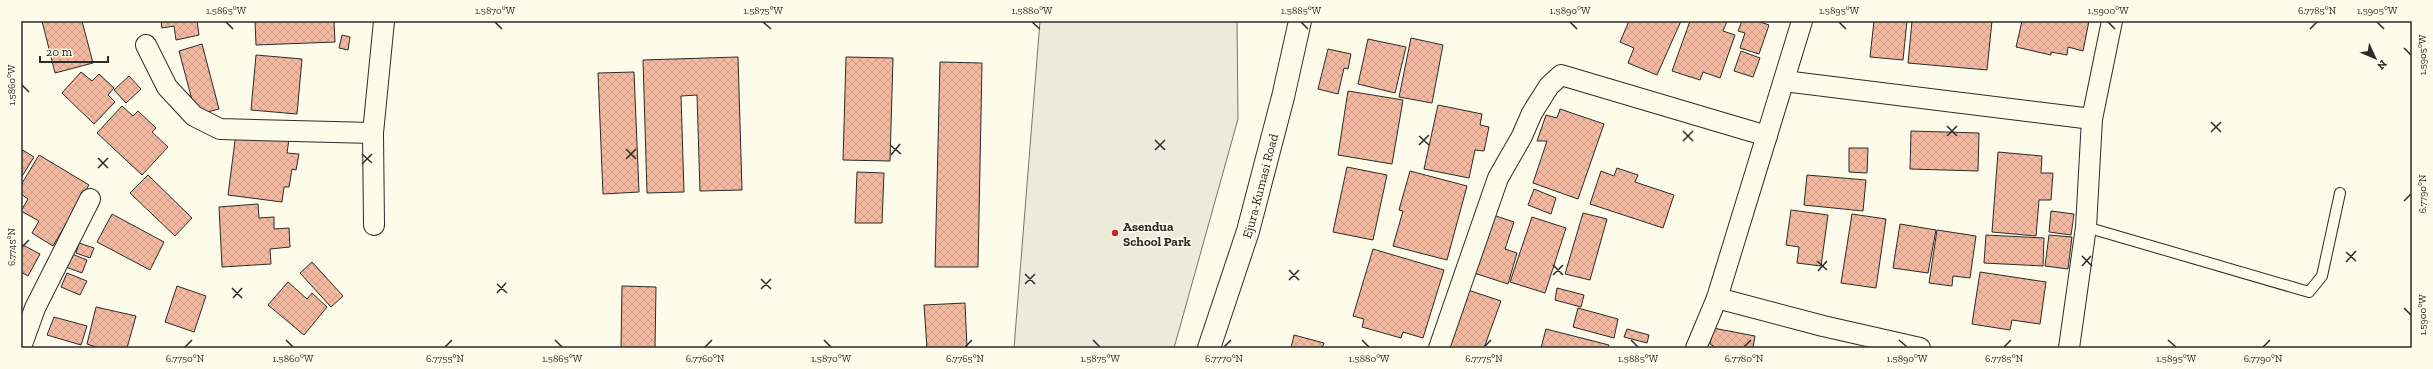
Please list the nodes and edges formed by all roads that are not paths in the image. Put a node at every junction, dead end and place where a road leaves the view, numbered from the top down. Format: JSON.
{"nodes":[{"id":1,"x":384,"y":21,"type":"edge"},
{"id":2,"x":1300,"y":21,"type":"edge"},
{"id":3,"x":1802,"y":21,"type":"edge"},
{"id":4,"x":2112,"y":21,"type":"edge"},
{"id":5,"x":146,"y":45,"type":"dead end"},
{"id":6,"x":1784,"y":81,"type":"junction"},
{"id":7,"x":2092,"y":119,"type":"junction"},
{"id":8,"x":373,"y":133,"type":"junction"},
{"id":9,"x":1767,"y":136,"type":"junction"},
{"id":10,"x":2340,"y":193,"type":"dead end"},
{"id":11,"x":90,"y":199,"type":"dead end"},
{"id":12,"x":374,"y":225,"type":"dead end"},
{"id":13,"x":2086,"y":227,"type":"junction"},
{"id":14,"x":1717,"y":298,"type":"junction"},
{"id":15,"x":21,"y":347,"type":"edge"},
{"id":16,"x":1209,"y":348,"type":"edge"},
{"id":17,"x":1439,"y":348,"type":"edge"},
{"id":18,"x":1696,"y":348,"type":"edge"},
{"id":19,"x":1920,"y":348,"type":"edge"},
{"id":20,"x":2069,"y":348,"type":"edge"}],
"edges":[{"from":1,"to":8,"type":"street"},
{"from":2,"to":16,"type":"main road","name":"Ejura-Kumasi Road"},
{"from":3,"to":6,"type":"street"},
{"from":4,"to":7,"type":"street"},
{"from":5,"to":8,"type":"street"},
{"from":6,"to":7,"type":"street"},
{"from":6,"to":9,"type":"street"},
{"from":7,"to":13,"type":"street"},
{"from":8,"to":12,"type":"street"},
{"from":9,"to":14,"type":"street"},
{"from":9,"to":17,"type":"street"},
{"from":10,"to":13,"type":"lane"},
{"from":11,"to":15,"type":"street"},
{"from":13,"to":20,"type":"street"},
{"from":14,"to":18,"type":"street"},
{"from":14,"to":19,"type":"street"}]}
